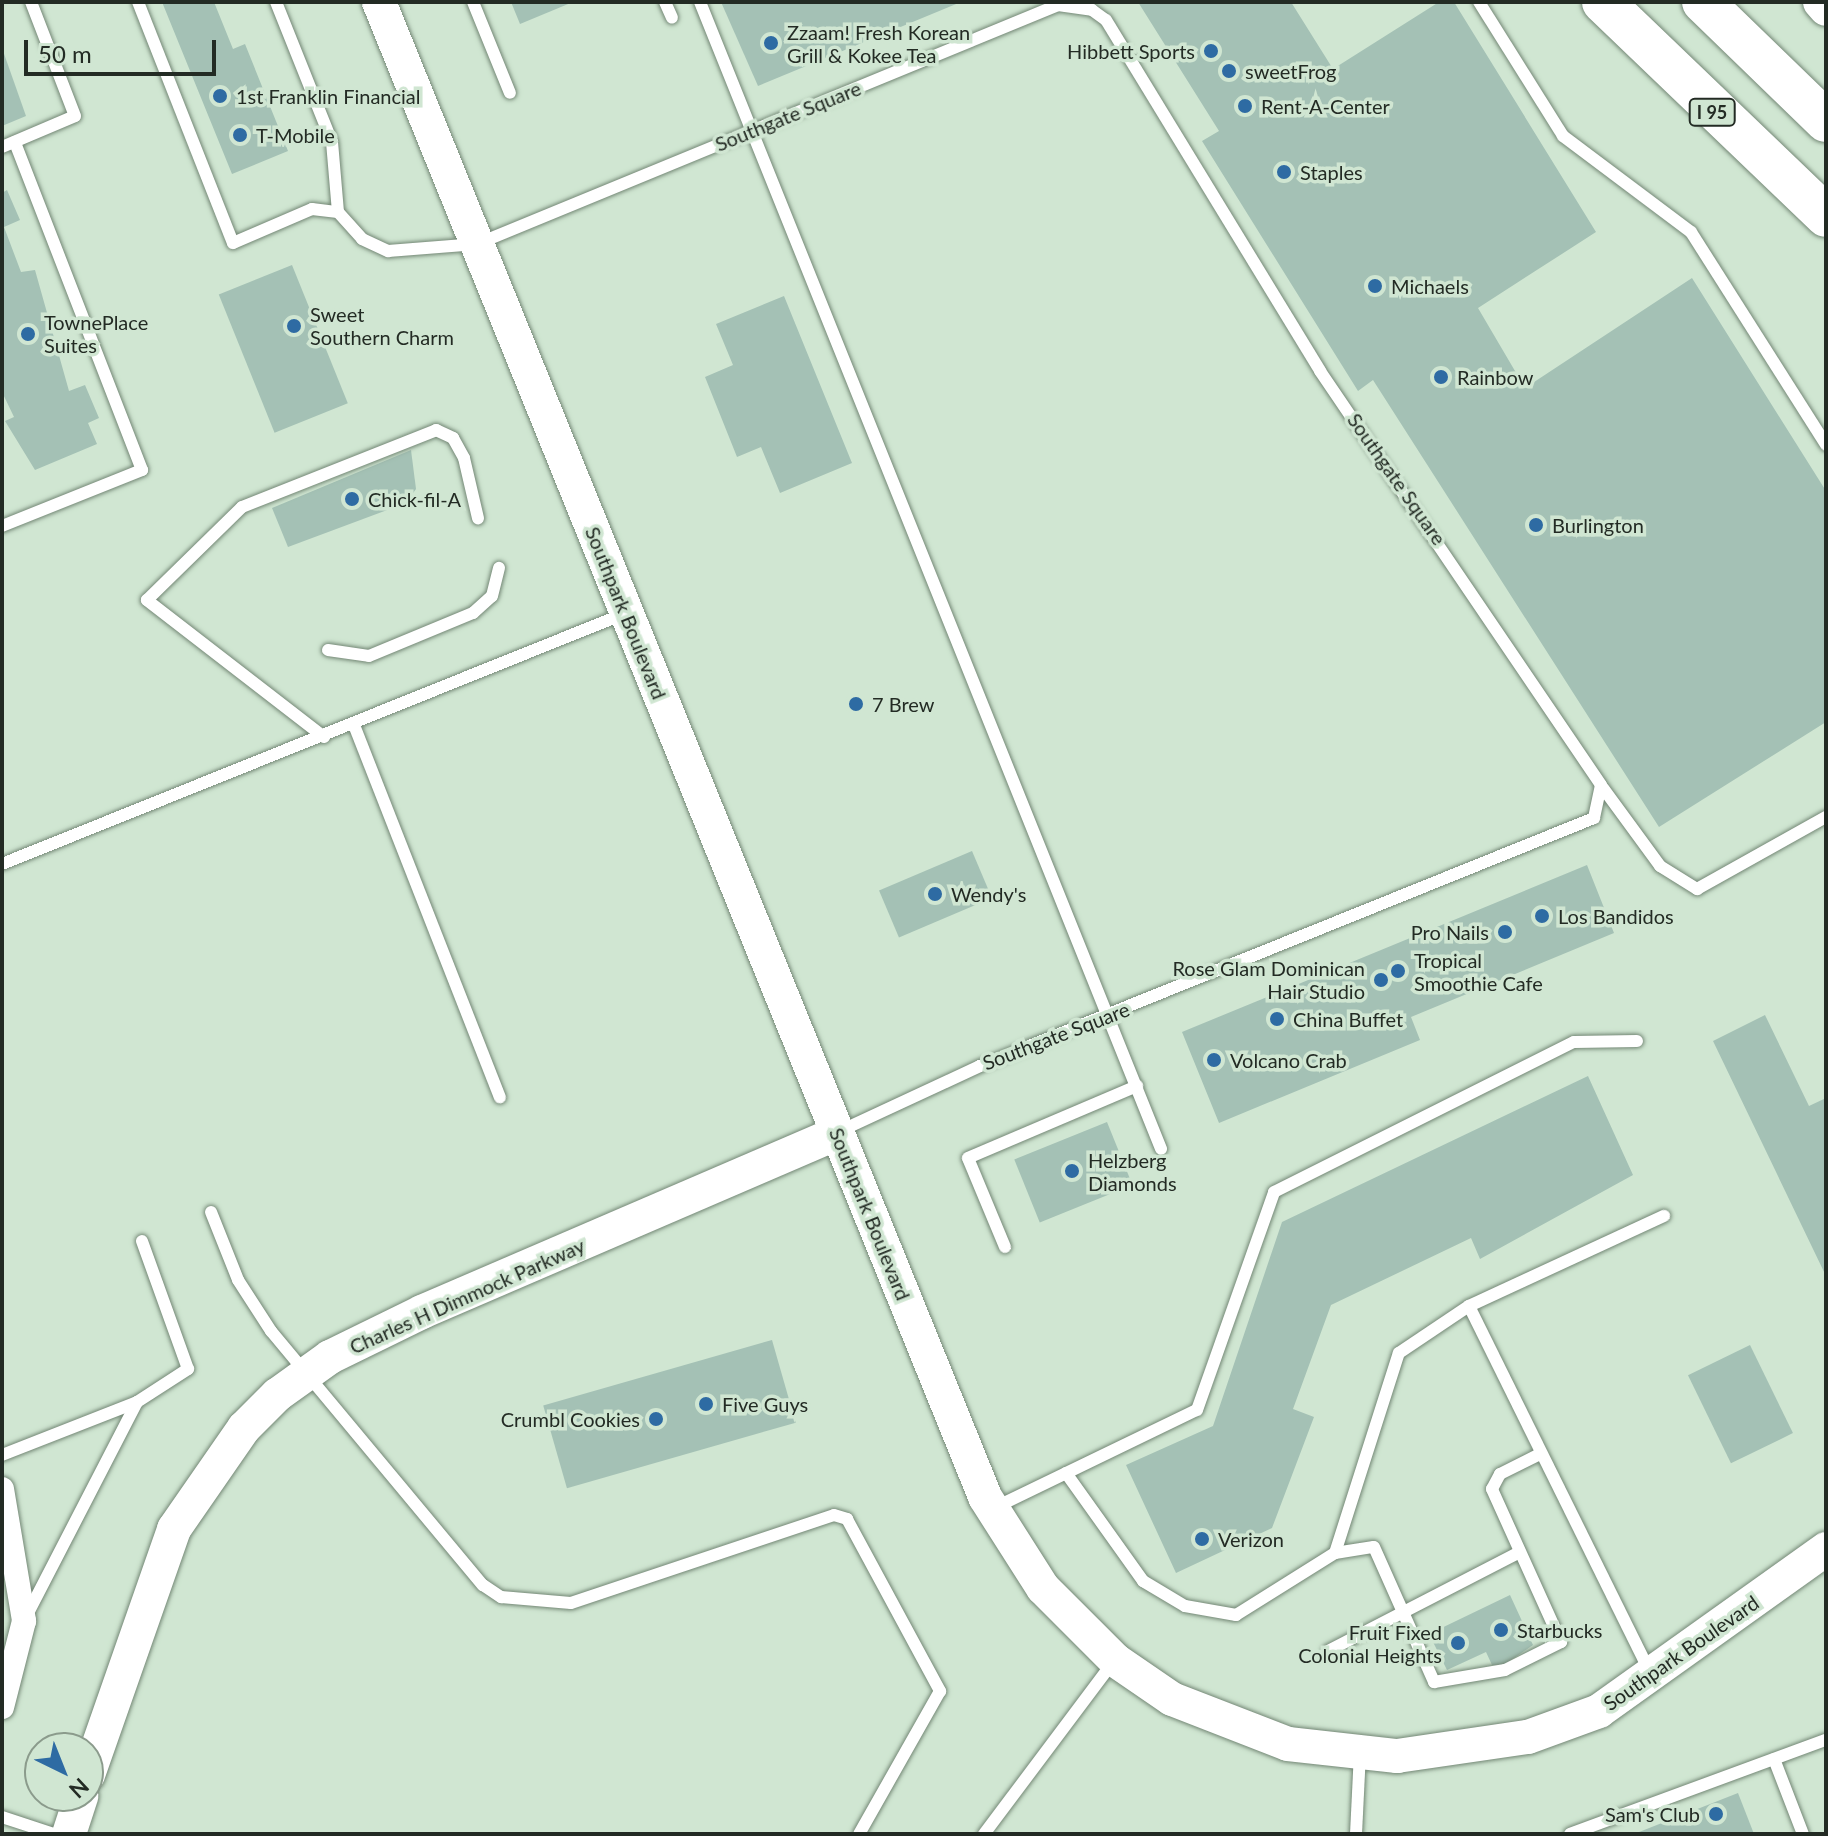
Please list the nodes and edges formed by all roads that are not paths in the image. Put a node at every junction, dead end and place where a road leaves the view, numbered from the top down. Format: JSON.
{"nodes":[{"id":1,"x":31,"y":2,"type":"edge"},
{"id":2,"x":138,"y":2,"type":"edge"},
{"id":3,"x":276,"y":2,"type":"edge"},
{"id":4,"x":379,"y":2,"type":"edge"},
{"id":5,"x":473,"y":2,"type":"edge"},
{"id":6,"x":665,"y":2,"type":"edge"},
{"id":7,"x":700,"y":2,"type":"edge"},
{"id":8,"x":1479,"y":2,"type":"edge"},
{"id":9,"x":1603,"y":2,"type":"edge"},
{"id":10,"x":1703,"y":2,"type":"edge"},
{"id":11,"x":1820,"y":2,"type":"edge"},
{"id":12,"x":1826,"y":9,"type":"edge"},
{"id":13,"x":672,"y":18,"type":"dead end"},
{"id":14,"x":510,"y":93,"type":"dead end"},
{"id":15,"x":1826,"y":121,"type":"edge"},
{"id":16,"x":751,"y":131,"type":"junction"},
{"id":17,"x":15,"y":142,"type":"junction"},
{"id":18,"x":2,"y":147,"type":"edge"},
{"id":19,"x":338,"y":212,"type":"junction"},
{"id":20,"x":1826,"y":216,"type":"edge"},
{"id":21,"x":477,"y":244,"type":"junction"},
{"id":22,"x":1826,"y":445,"type":"edge"},
{"id":23,"x":478,"y":518,"type":"dead end"},
{"id":24,"x":2,"y":526,"type":"edge"},
{"id":25,"x":499,"y":568,"type":"dead end"},
{"id":26,"x":626,"y":613,"type":"junction"},
{"id":27,"x":328,"y":650,"type":"dead end"},
{"id":28,"x":354,"y":725,"type":"junction"},
{"id":29,"x":324,"y":737,"type":"junction"},
{"id":30,"x":1601,"y":785,"type":"junction"},
{"id":31,"x":1826,"y":817,"type":"edge"},
{"id":32,"x":2,"y":864,"type":"edge"},
{"id":33,"x":1111,"y":1015,"type":"junction"},
{"id":34,"x":1637,"y":1041,"type":"dead end"},
{"id":35,"x":1137,"y":1086,"type":"junction"},
{"id":36,"x":500,"y":1097,"type":"dead end"},
{"id":37,"x":837,"y":1133,"type":"junction"},
{"id":38,"x":1161,"y":1149,"type":"dead end"},
{"id":39,"x":211,"y":1212,"type":"dead end"},
{"id":40,"x":1664,"y":1216,"type":"dead end"},
{"id":41,"x":142,"y":1241,"type":"dead end"},
{"id":42,"x":1005,"y":1247,"type":"dead end"},
{"id":43,"x":1469,"y":1306,"type":"junction"},
{"id":44,"x":308,"y":1372,"type":"junction"},
{"id":45,"x":137,"y":1402,"type":"junction"},
{"id":46,"x":1540,"y":1454,"type":"junction"},
{"id":47,"x":2,"y":1455,"type":"edge"},
{"id":48,"x":1066,"y":1473,"type":"junction"},
{"id":49,"x":2,"y":1489,"type":"edge"},
{"id":50,"x":992,"y":1508,"type":"junction"},
{"id":51,"x":1826,"y":1549,"type":"edge"},
{"id":52,"x":1335,"y":1553,"type":"junction"},
{"id":53,"x":1518,"y":1553,"type":"junction"},
{"id":54,"x":1400,"y":1615,"type":"junction"},
{"id":55,"x":24,"y":1621,"type":"junction"},
{"id":56,"x":1328,"y":1651,"type":"dead end"},
{"id":57,"x":1115,"y":1660,"type":"junction"},
{"id":58,"x":1653,"y":1677,"type":"junction"},
{"id":59,"x":2,"y":1707,"type":"edge"},
{"id":60,"x":103,"y":1732,"type":"edge"},
{"id":61,"x":1826,"y":1740,"type":"edge"},
{"id":62,"x":1360,"y":1752,"type":"junction"},
{"id":63,"x":1774,"y":1759,"type":"junction"},
{"id":64,"x":76,"y":1812,"type":"edge"},
{"id":65,"x":2,"y":1817,"type":"edge"},
{"id":66,"x":863,"y":1833,"type":"edge"},
{"id":67,"x":54,"y":1834,"type":"edge"},
{"id":68,"x":69,"y":1834,"type":"edge"},
{"id":69,"x":984,"y":1834,"type":"edge"},
{"id":70,"x":1356,"y":1834,"type":"edge"},
{"id":71,"x":1570,"y":1834,"type":"edge"},
{"id":72,"x":1803,"y":1834,"type":"edge"}],
"edges":[{"from":1,"to":17,"type":"lane"},
{"from":2,"to":19,"type":"lane"},
{"from":3,"to":19,"type":"lane"},
{"from":4,"to":21,"type":"main road","name":"Southpark Boulevard"},
{"from":5,"to":14,"type":"lane"},
{"from":6,"to":13,"type":"lane"},
{"from":7,"to":16,"type":"lane"},
{"from":8,"to":22,"type":"lane"},
{"from":9,"to":20,"type":"highway","number":"I 95"},
{"from":10,"to":15,"type":"highway"},
{"from":11,"to":12,"type":"main road"},
{"from":16,"to":21,"type":"lane","name":"Southgate Square"},
{"from":16,"to":30,"type":"lane","name":"Southgate Square"},
{"from":16,"to":33,"type":"lane"},
{"from":17,"to":18,"type":"lane"},
{"from":17,"to":24,"type":"lane"},
{"from":19,"to":21,"type":"lane","name":"Southgate Square"},
{"from":21,"to":26,"type":"main road","name":"Southpark Boulevard"},
{"from":23,"to":29,"type":"lane"},
{"from":25,"to":27,"type":"lane"},
{"from":26,"to":28,"type":"lane"},
{"from":26,"to":37,"type":"main road","name":"Southpark Boulevard"},
{"from":28,"to":29,"type":"lane"},
{"from":28,"to":36,"type":"lane"},
{"from":29,"to":32,"type":"lane"},
{"from":30,"to":31,"type":"lane"},
{"from":30,"to":33,"type":"lane","name":"Southgate Square"},
{"from":33,"to":35,"type":"lane"},
{"from":33,"to":37,"type":"lane","name":"Southgate Square"},
{"from":34,"to":48,"type":"lane"},
{"from":35,"to":38,"type":"lane"},
{"from":35,"to":42,"type":"lane"},
{"from":37,"to":44,"type":"main road","name":"Charles H Dimmock Parkway"},
{"from":37,"to":50,"type":"main road","name":"Southpark Boulevard"},
{"from":39,"to":44,"type":"lane"},
{"from":40,"to":43,"type":"lane"},
{"from":41,"to":45,"type":"lane"},
{"from":43,"to":46,"type":"lane"},
{"from":43,"to":52,"type":"lane"},
{"from":44,"to":60,"type":"main road","name":"Charles H Dimmock Parkway"},
{"from":44,"to":66,"type":"lane"},
{"from":45,"to":47,"type":"lane"},
{"from":45,"to":55,"type":"lane"},
{"from":46,"to":53,"type":"lane"},
{"from":46,"to":58,"type":"lane"},
{"from":48,"to":50,"type":"lane"},
{"from":48,"to":52,"type":"lane"},
{"from":49,"to":55,"type":"street"},
{"from":50,"to":57,"type":"main road","name":"Southpark Boulevard"},
{"from":51,"to":58,"type":"main road","name":"Southpark Boulevard"},
{"from":52,"to":54,"type":"lane"},
{"from":53,"to":54,"type":"lane"},
{"from":53,"to":54,"type":"lane"},
{"from":54,"to":56,"type":"lane"},
{"from":55,"to":59,"type":"street"},
{"from":57,"to":62,"type":"main road","name":"Southpark Boulevard"},
{"from":57,"to":69,"type":"lane"},
{"from":58,"to":62,"type":"main road","name":"Southpark Boulevard"},
{"from":61,"to":63,"type":"lane"},
{"from":62,"to":70,"type":"lane"},
{"from":63,"to":71,"type":"lane"},
{"from":63,"to":72,"type":"lane"},
{"from":64,"to":68,"type":"main road"},
{"from":65,"to":67,"type":"lane"}]}
